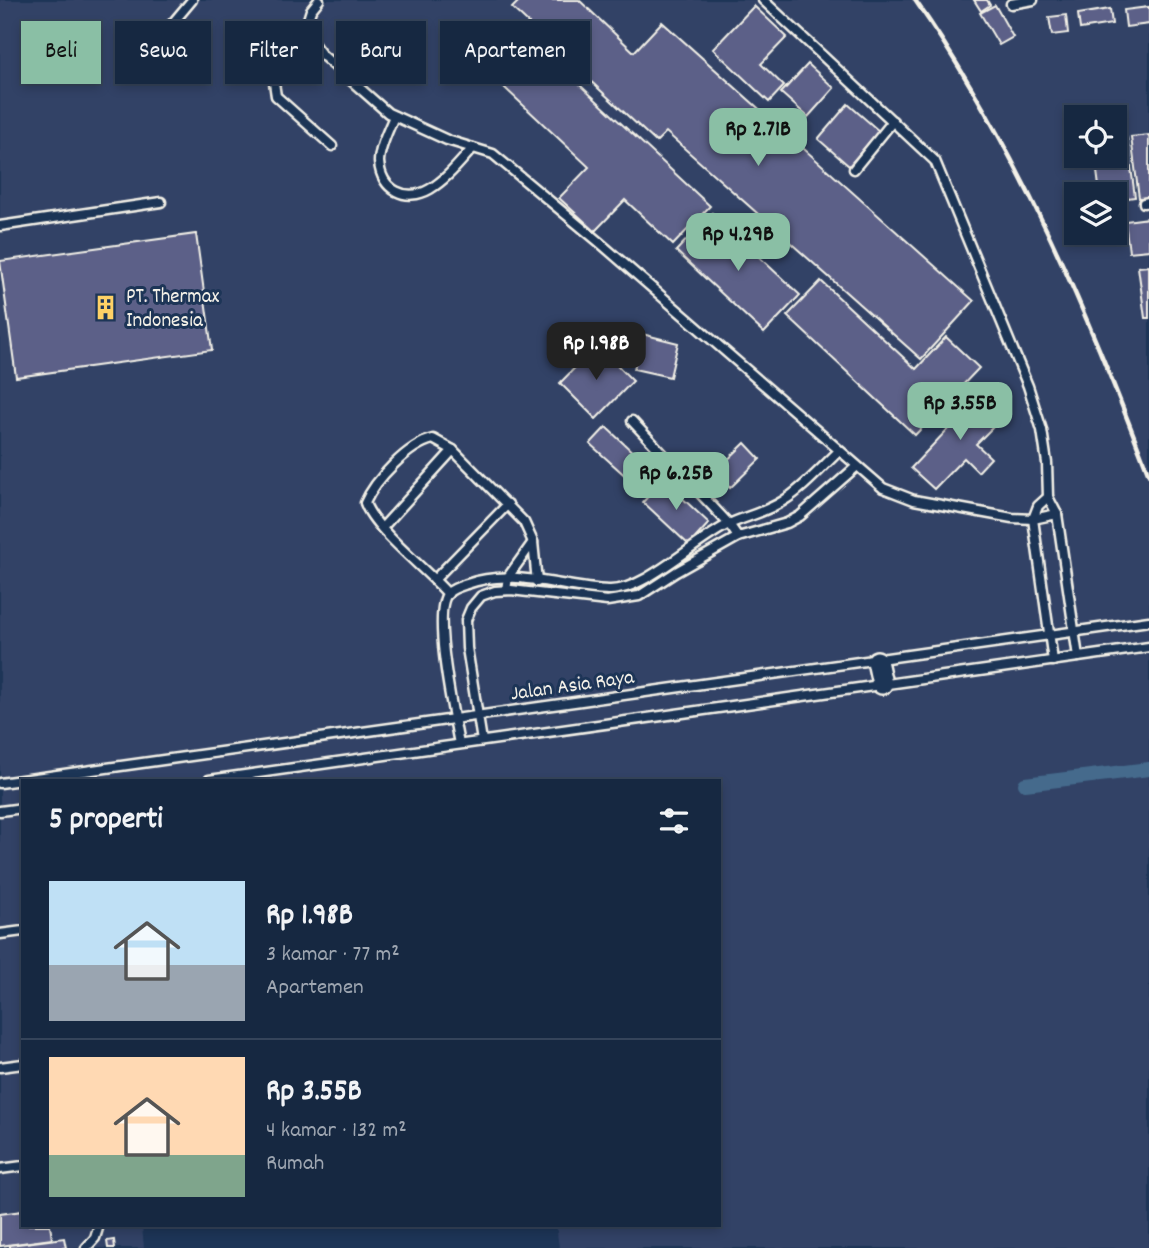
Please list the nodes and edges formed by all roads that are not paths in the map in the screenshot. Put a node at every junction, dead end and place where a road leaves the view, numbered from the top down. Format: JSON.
{"nodes":[{"id":1,"x":192,"y":0,"type":"edge"},
{"id":2,"x":319,"y":0,"type":"edge"},
{"id":3,"x":762,"y":0,"type":"edge"},
{"id":4,"x":1034,"y":0,"type":"edge"},
{"id":5,"x":1011,"y":4,"type":"dead end"},
{"id":6,"x":175,"y":21,"type":"edge"},
{"id":7,"x":308,"y":21,"type":"edge"},
{"id":8,"x":322,"y":55,"type":"edge"},
{"id":9,"x":274,"y":84,"type":"edge"},
{"id":10,"x":394,"y":116,"type":"junction"},
{"id":11,"x":893,"y":121,"type":"junction"},
{"id":12,"x":332,"y":146,"type":"dead end"},
{"id":13,"x":473,"y":148,"type":"junction"},
{"id":14,"x":855,"y":169,"type":"dead end"},
{"id":15,"x":161,"y":202,"type":"dead end"},
{"id":16,"x":0,"y":226,"type":"edge"},
{"id":17,"x":632,"y":421,"type":"dead end"},
{"id":18,"x":453,"y":450,"type":"junction"},
{"id":19,"x":838,"y":452,"type":"junction"},
{"id":20,"x":856,"y":467,"type":"junction"},
{"id":21,"x":1048,"y":497,"type":"junction"},
{"id":22,"x":508,"y":504,"type":"junction"},
{"id":23,"x":1057,"y":514,"type":"junction"},
{"id":24,"x":1033,"y":519,"type":"junction"},
{"id":25,"x":729,"y":524,"type":"junction"},
{"id":26,"x":382,"y":528,"type":"junction"},
{"id":27,"x":738,"y":537,"type":"junction"},
{"id":28,"x":533,"y":542,"type":"junction"},
{"id":29,"x":508,"y":577,"type":"junction"},
{"id":30,"x":435,"y":579,"type":"junction"},
{"id":31,"x":537,"y":579,"type":"junction"},
{"id":32,"x":506,"y":590,"type":"junction"},
{"id":33,"x":535,"y":592,"type":"junction"},
{"id":34,"x":448,"y":594,"type":"junction"},
{"id":35,"x":1149,"y":621,"type":"edge"},
{"id":36,"x":1074,"y":632,"type":"junction"},
{"id":37,"x":1049,"y":636,"type":"junction"},
{"id":38,"x":1149,"y":647,"type":"edge"},
{"id":39,"x":1078,"y":657,"type":"junction"},
{"id":40,"x":877,"y":661,"type":"junction"},
{"id":41,"x":1053,"y":661,"type":"junction"},
{"id":42,"x":882,"y":684,"type":"junction"},
{"id":43,"x":478,"y":715,"type":"junction"},
{"id":44,"x":454,"y":718,"type":"junction"},
{"id":45,"x":482,"y":741,"type":"junction"},
{"id":46,"x":459,"y":744,"type":"junction"},
{"id":47,"x":28,"y":779,"type":"edge"},
{"id":48,"x":216,"y":779,"type":"edge"},
{"id":49,"x":21,"y":780,"type":"edge"},
{"id":50,"x":0,"y":783,"type":"edge"},
{"id":51,"x":21,"y":808,"type":"edge"},
{"id":52,"x":0,"y":811,"type":"edge"},
{"id":53,"x":21,"y":931,"type":"edge"},
{"id":54,"x":0,"y":934,"type":"edge"},
{"id":55,"x":21,"y":1064,"type":"edge"},
{"id":56,"x":0,"y":1067,"type":"edge"},
{"id":57,"x":21,"y":1166,"type":"edge"},
{"id":58,"x":0,"y":1169,"type":"edge"},
{"id":59,"x":98,"y":1227,"type":"edge"},
{"id":60,"x":86,"y":1248,"type":"edge"}],
"edges":[{"from":1,"to":6,"type":"lane"},
{"from":2,"to":7,"type":"lane"},
{"from":3,"to":11,"type":"lane"},
{"from":4,"to":5,"type":"lane"},
{"from":8,"to":10,"type":"lane"},
{"from":9,"to":12,"type":"lane"},
{"from":10,"to":13,"type":"lane"},
{"from":10,"to":13,"type":"lane"},
{"from":11,"to":14,"type":"lane"},
{"from":11,"to":21,"type":"lane"},
{"from":13,"to":19,"type":"lane"},
{"from":15,"to":16,"type":"lane"},
{"from":17,"to":25,"type":"lane"},
{"from":18,"to":22,"type":"lane"},
{"from":18,"to":26,"type":"lane"},
{"from":18,"to":26,"type":"lane"},
{"from":19,"to":20,"type":"lane"},
{"from":19,"to":25,"type":"lane"},
{"from":20,"to":24,"type":"lane"},
{"from":20,"to":27,"type":"lane"},
{"from":21,"to":23,"type":"lane"},
{"from":21,"to":24,"type":"lane"},
{"from":22,"to":28,"type":"lane"},
{"from":22,"to":30,"type":"lane"},
{"from":23,"to":24,"type":"lane"},
{"from":23,"to":36,"type":"lane"},
{"from":24,"to":37,"type":"lane"},
{"from":25,"to":27,"type":"lane"},
{"from":25,"to":31,"type":"lane"},
{"from":26,"to":30,"type":"lane"},
{"from":27,"to":33,"type":"lane"},
{"from":28,"to":29,"type":"lane"},
{"from":28,"to":31,"type":"lane"},
{"from":29,"to":31,"type":"lane"},
{"from":29,"to":32,"type":"lane"},
{"from":29,"to":34,"type":"lane"},
{"from":30,"to":34,"type":"lane"},
{"from":31,"to":33,"type":"lane"},
{"from":32,"to":33,"type":"lane"},
{"from":32,"to":43,"type":"lane"},
{"from":34,"to":44,"type":"lane"},
{"from":35,"to":36,"type":"lane","name":"Jalan Asia Raya"},
{"from":36,"to":37,"type":"lane","name":"Jalan Asia Raya"},
{"from":36,"to":39,"type":"lane"},
{"from":37,"to":40,"type":"lane","name":"Jalan Asia Raya"},
{"from":37,"to":41,"type":"lane"},
{"from":38,"to":39,"type":"lane","name":"Jalan Asia Raya"},
{"from":39,"to":41,"type":"lane","name":"Jalan Asia Raya"},
{"from":40,"to":42,"type":"street"},
{"from":40,"to":43,"type":"lane","name":"Jalan Asia Raya"},
{"from":41,"to":42,"type":"lane","name":"Jalan Asia Raya"},
{"from":42,"to":45,"type":"lane","name":"Jalan Asia Raya"},
{"from":43,"to":44,"type":"lane","name":"Jalan Asia Raya"},
{"from":43,"to":45,"type":"lane"},
{"from":44,"to":46,"type":"lane"},
{"from":44,"to":47,"type":"lane","name":"Jalan Asia Raya"},
{"from":45,"to":46,"type":"lane","name":"Jalan Asia Raya"},
{"from":46,"to":48,"type":"lane","name":"Jalan Asia Raya"},
{"from":49,"to":50,"type":"lane","name":"Jalan Asia Raya"},
{"from":51,"to":52,"type":"lane"},
{"from":53,"to":54,"type":"lane"},
{"from":55,"to":56,"type":"lane"},
{"from":57,"to":58,"type":"lane"},
{"from":59,"to":60,"type":"lane"}]}
